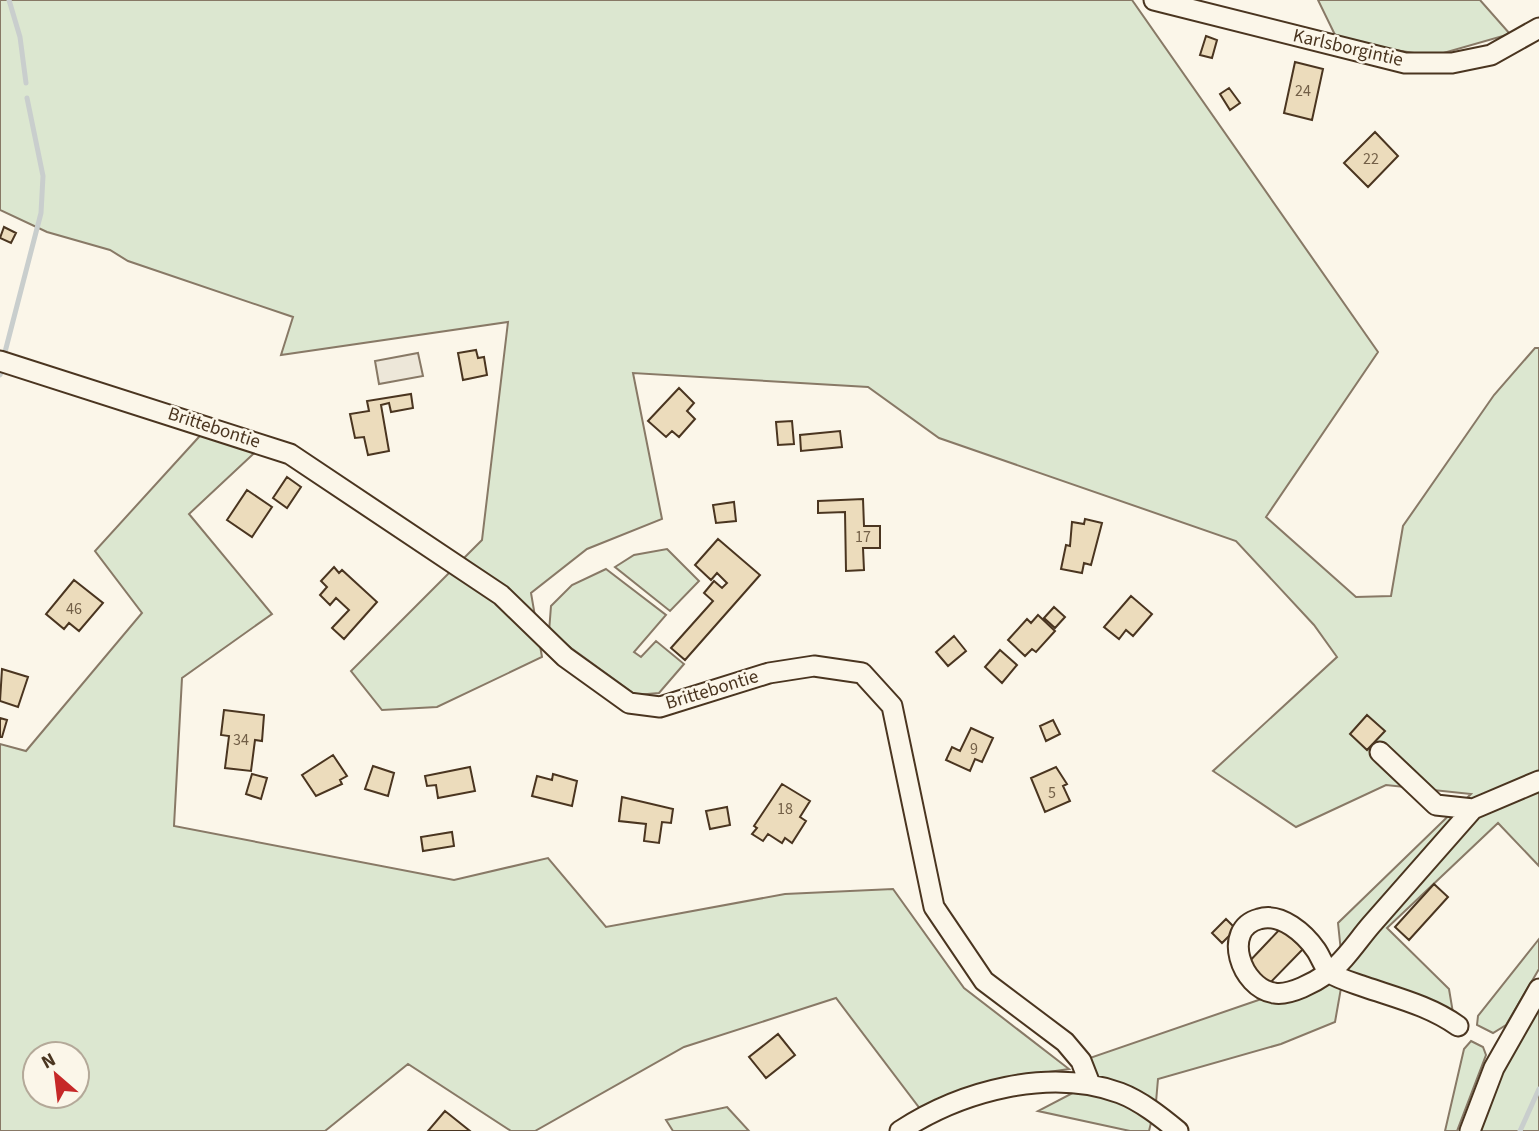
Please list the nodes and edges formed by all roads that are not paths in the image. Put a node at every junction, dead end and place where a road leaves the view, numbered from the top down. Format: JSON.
{"nodes":[{"id":1,"x":1154,"y":0,"type":"edge"},
{"id":2,"x":1539,"y":28,"type":"edge"},
{"id":3,"x":0,"y":362,"type":"edge"},
{"id":4,"x":1380,"y":752,"type":"dead end"},
{"id":5,"x":1539,"y":782,"type":"edge"},
{"id":6,"x":1473,"y":809,"type":"junction"},
{"id":7,"x":1329,"y":972,"type":"junction"},
{"id":8,"x":1539,"y":989,"type":"edge"},
{"id":9,"x":1458,"y":1026,"type":"dead end"},
{"id":10,"x":1090,"y":1084,"type":"junction"},
{"id":11,"x":900,"y":1131,"type":"edge"},
{"id":12,"x":1178,"y":1131,"type":"edge"},
{"id":13,"x":1470,"y":1131,"type":"edge"}],
"edges":[{"from":1,"to":2,"type":"street","name":"Karlsborgintie"},
{"from":3,"to":10,"type":"street","name":"Brittebontie"},
{"from":4,"to":6,"type":"street"},
{"from":5,"to":6,"type":"street"},
{"from":6,"to":7,"type":"street"},
{"from":7,"to":7,"type":"street"},
{"from":7,"to":9,"type":"street"},
{"from":8,"to":13,"type":"street"},
{"from":10,"to":11,"type":"street"},
{"from":10,"to":12,"type":"street"}]}
